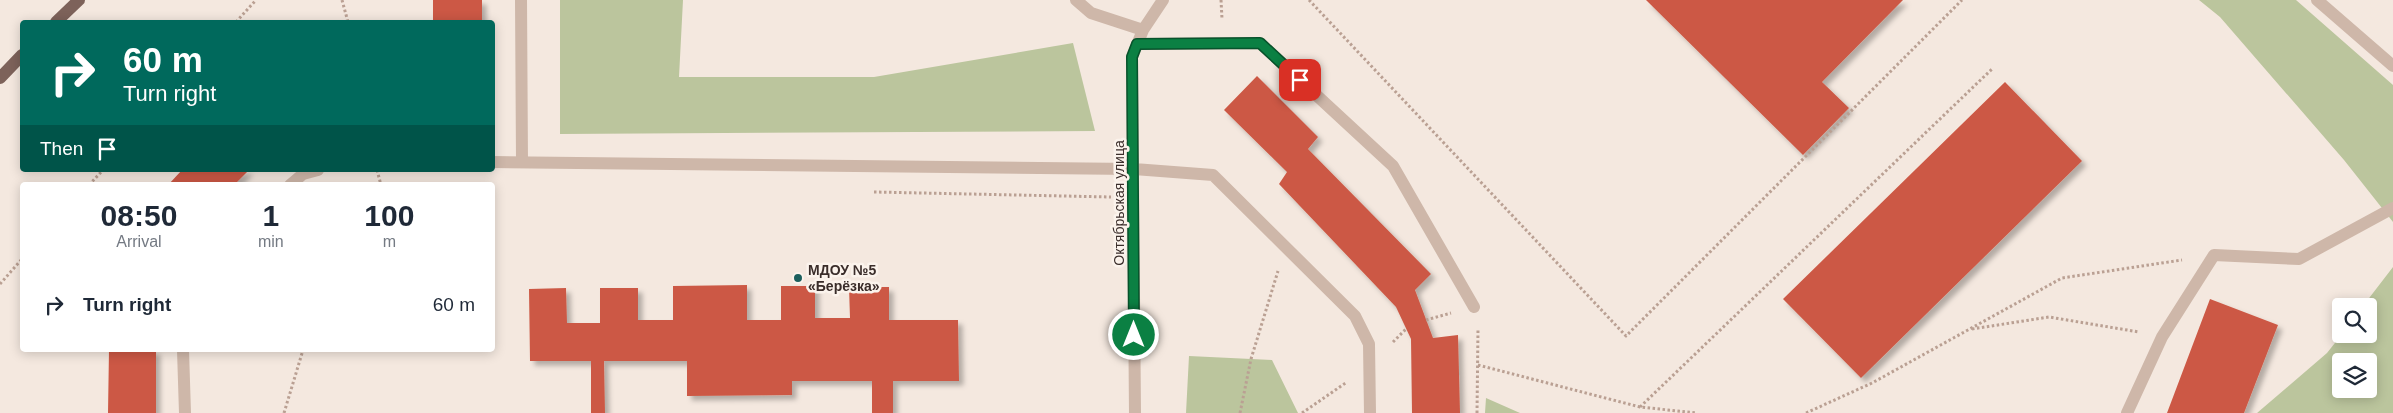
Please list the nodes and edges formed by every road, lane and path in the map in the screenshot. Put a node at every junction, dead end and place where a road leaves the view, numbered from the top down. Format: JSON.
{"nodes":[{"id":1,"x":79,"y":0,"type":"edge"},
{"id":2,"x":256,"y":0,"type":"edge"},
{"id":3,"x":342,"y":0,"type":"edge"},
{"id":4,"x":521,"y":0,"type":"edge"},
{"id":5,"x":1076,"y":0,"type":"edge"},
{"id":6,"x":1162,"y":0,"type":"edge"},
{"id":7,"x":1309,"y":0,"type":"edge"},
{"id":8,"x":1962,"y":0,"type":"edge"},
{"id":9,"x":2317,"y":0,"type":"edge"},
{"id":10,"x":58,"y":20,"type":"edge"},
{"id":11,"x":238,"y":20,"type":"edge"},
{"id":12,"x":347,"y":20,"type":"edge"},
{"id":13,"x":1143,"y":30,"type":"junction"},
{"id":14,"x":1137,"y":44,"type":"junction"},
{"id":15,"x":20,"y":58,"type":"edge"},
{"id":16,"x":2393,"y":66,"type":"edge"},
{"id":17,"x":1992,"y":69,"type":"dead end"},
{"id":18,"x":0,"y":78,"type":"edge"},
{"id":19,"x":522,"y":161,"type":"junction"},
{"id":20,"x":495,"y":162,"type":"edge"},
{"id":21,"x":1134,"y":169,"type":"junction"},
{"id":22,"x":101,"y":172,"type":"edge"},
{"id":23,"x":310,"y":172,"type":"edge"},
{"id":24,"x":93,"y":182,"type":"edge"},
{"id":25,"x":294,"y":182,"type":"edge"},
{"id":26,"x":2393,"y":208,"type":"edge"},
{"id":27,"x":1286,"y":247,"type":"junction"},
{"id":28,"x":2214,"y":255,"type":"junction"},
{"id":29,"x":20,"y":261,"type":"edge"},
{"id":30,"x":0,"y":284,"type":"edge"},
{"id":31,"x":1474,"y":307,"type":"joint"},
{"id":32,"x":1968,"y":329,"type":"junction"},
{"id":33,"x":2162,"y":336,"type":"junction"},
{"id":34,"x":183,"y":352,"type":"edge"},
{"id":35,"x":302,"y":352,"type":"edge"},
{"id":36,"x":1478,"y":365,"type":"junction"},
{"id":37,"x":1370,"y":366,"type":"junction"},
{"id":38,"x":1640,"y":407,"type":"junction"},
{"id":39,"x":185,"y":413,"type":"edge"},
{"id":40,"x":284,"y":413,"type":"edge"},
{"id":41,"x":1135,"y":413,"type":"edge"},
{"id":42,"x":1240,"y":413,"type":"edge"},
{"id":43,"x":1302,"y":413,"type":"edge"},
{"id":44,"x":1370,"y":413,"type":"edge"},
{"id":45,"x":1477,"y":413,"type":"edge"},
{"id":46,"x":1697,"y":413,"type":"edge"},
{"id":47,"x":1806,"y":413,"type":"edge"},
{"id":48,"x":2127,"y":413,"type":"edge"}],
"edges":[{"from":1,"to":10,"type":"main road"},
{"from":2,"to":11,"type":"path"},
{"from":3,"to":12,"type":"path"},
{"from":4,"to":19,"type":"street"},
{"from":5,"to":13,"type":"street"},
{"from":6,"to":13,"type":"street","name":"Октябрьская улица"},
{"from":7,"to":8,"type":"path"},
{"from":9,"to":16,"type":"street"},
{"from":13,"to":14,"type":"street","name":"Октябрьская улица"},
{"from":14,"to":21,"type":"street","name":"Октябрьская улица"},
{"from":14,"to":31,"type":"street"},
{"from":15,"to":18,"type":"main road"},
{"from":17,"to":38,"type":"path"},
{"from":19,"to":20,"type":"street"},
{"from":19,"to":21,"type":"street"},
{"from":21,"to":27,"type":"street"},
{"from":21,"to":41,"type":"street","name":"Октябрьская улица"},
{"from":22,"to":24,"type":"path"},
{"from":23,"to":25,"type":"street"},
{"from":26,"to":28,"type":"street"},
{"from":27,"to":37,"type":"street"},
{"from":27,"to":42,"type":"path"},
{"from":28,"to":32,"type":"path"},
{"from":28,"to":33,"type":"street"},
{"from":29,"to":30,"type":"path"},
{"from":31,"to":36,"type":"path"},
{"from":32,"to":33,"type":"path"},
{"from":32,"to":47,"type":"path"},
{"from":33,"to":48,"type":"street"},
{"from":34,"to":39,"type":"street"},
{"from":35,"to":40,"type":"path"},
{"from":36,"to":38,"type":"path"},
{"from":36,"to":45,"type":"path"},
{"from":37,"to":43,"type":"path"},
{"from":37,"to":44,"type":"street"},
{"from":38,"to":46,"type":"path"}]}
